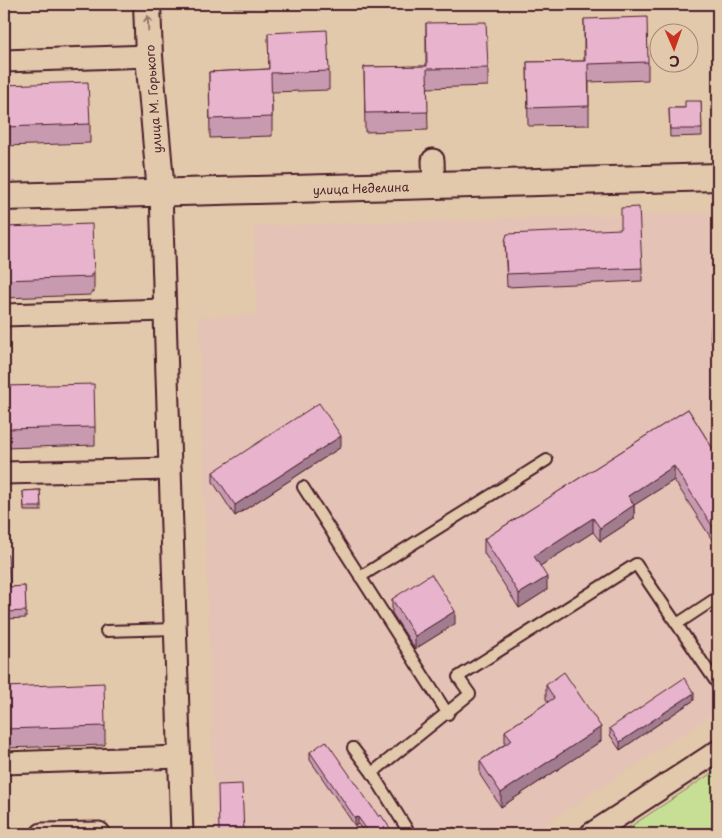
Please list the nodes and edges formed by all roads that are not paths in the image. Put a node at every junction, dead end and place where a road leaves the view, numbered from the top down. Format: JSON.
{"nodes":[{"id":1,"x":147,"y":4,"type":"edge"},
{"id":2,"x":149,"y":56,"type":"junction"},
{"id":3,"x":4,"y":61,"type":"edge"},
{"id":4,"x":718,"y":178,"type":"edge"},
{"id":5,"x":161,"y":193,"type":"junction"},
{"id":6,"x":4,"y":197,"type":"edge"},
{"id":7,"x":165,"y":310,"type":"junction"},
{"id":8,"x":4,"y":315,"type":"edge"},
{"id":9,"x":718,"y":323,"type":"edge"},
{"id":10,"x":718,"y":341,"type":"edge"},
{"id":11,"x":547,"y":460,"type":"dead end"},
{"id":12,"x":170,"y":469,"type":"junction"},
{"id":13,"x":4,"y":473,"type":"edge"},
{"id":14,"x":303,"y":487,"type":"dead end"},
{"id":15,"x":360,"y":577,"type":"junction"},
{"id":16,"x":718,"y":597,"type":"edge"},
{"id":17,"x":677,"y":624,"type":"junction"},
{"id":18,"x":176,"y":629,"type":"junction"},
{"id":19,"x":106,"y":631,"type":"dead end"},
{"id":20,"x":718,"y":685,"type":"edge"},
{"id":21,"x":448,"y":714,"type":"junction"},
{"id":22,"x":353,"y":748,"type":"dead end"},
{"id":23,"x":718,"y":751,"type":"edge"},
{"id":24,"x":180,"y":757,"type":"junction"},
{"id":25,"x":4,"y":763,"type":"edge"},
{"id":26,"x":372,"y":773,"type":"junction"},
{"id":27,"x":99,"y":833,"type":"dead end"},
{"id":28,"x":42,"y":834,"type":"edge"},
{"id":29,"x":182,"y":834,"type":"edge"},
{"id":30,"x":410,"y":834,"type":"edge"},
{"id":31,"x":591,"y":834,"type":"edge"}],
"edges":[{"from":2,"to":1,"type":"street","name":"улица М. Горького","one_way":true},
{"from":2,"to":3,"type":"street"},
{"from":2,"to":5,"type":"street","name":"улица М. Горького"},
{"from":4,"to":5,"type":"street","name":"улица Неделина"},
{"from":5,"to":6,"type":"street","name":"улица Неделина"},
{"from":5,"to":7,"type":"street"},
{"from":7,"to":8,"type":"street"},
{"from":7,"to":12,"type":"street"},
{"from":9,"to":10,"type":"lane"},
{"from":11,"to":15,"type":"lane"},
{"from":12,"to":13,"type":"street"},
{"from":12,"to":18,"type":"street"},
{"from":14,"to":15,"type":"lane"},
{"from":15,"to":21,"type":"lane"},
{"from":16,"to":17,"type":"lane"},
{"from":17,"to":20,"type":"lane"},
{"from":17,"to":21,"type":"lane"},
{"from":18,"to":19,"type":"lane"},
{"from":18,"to":24,"type":"street"},
{"from":21,"to":26,"type":"lane"},
{"from":22,"to":26,"type":"lane"},
{"from":23,"to":31,"type":"street"},
{"from":24,"to":25,"type":"street"},
{"from":24,"to":29,"type":"street"},
{"from":26,"to":30,"type":"lane"},
{"from":27,"to":28,"type":"street"}]}
